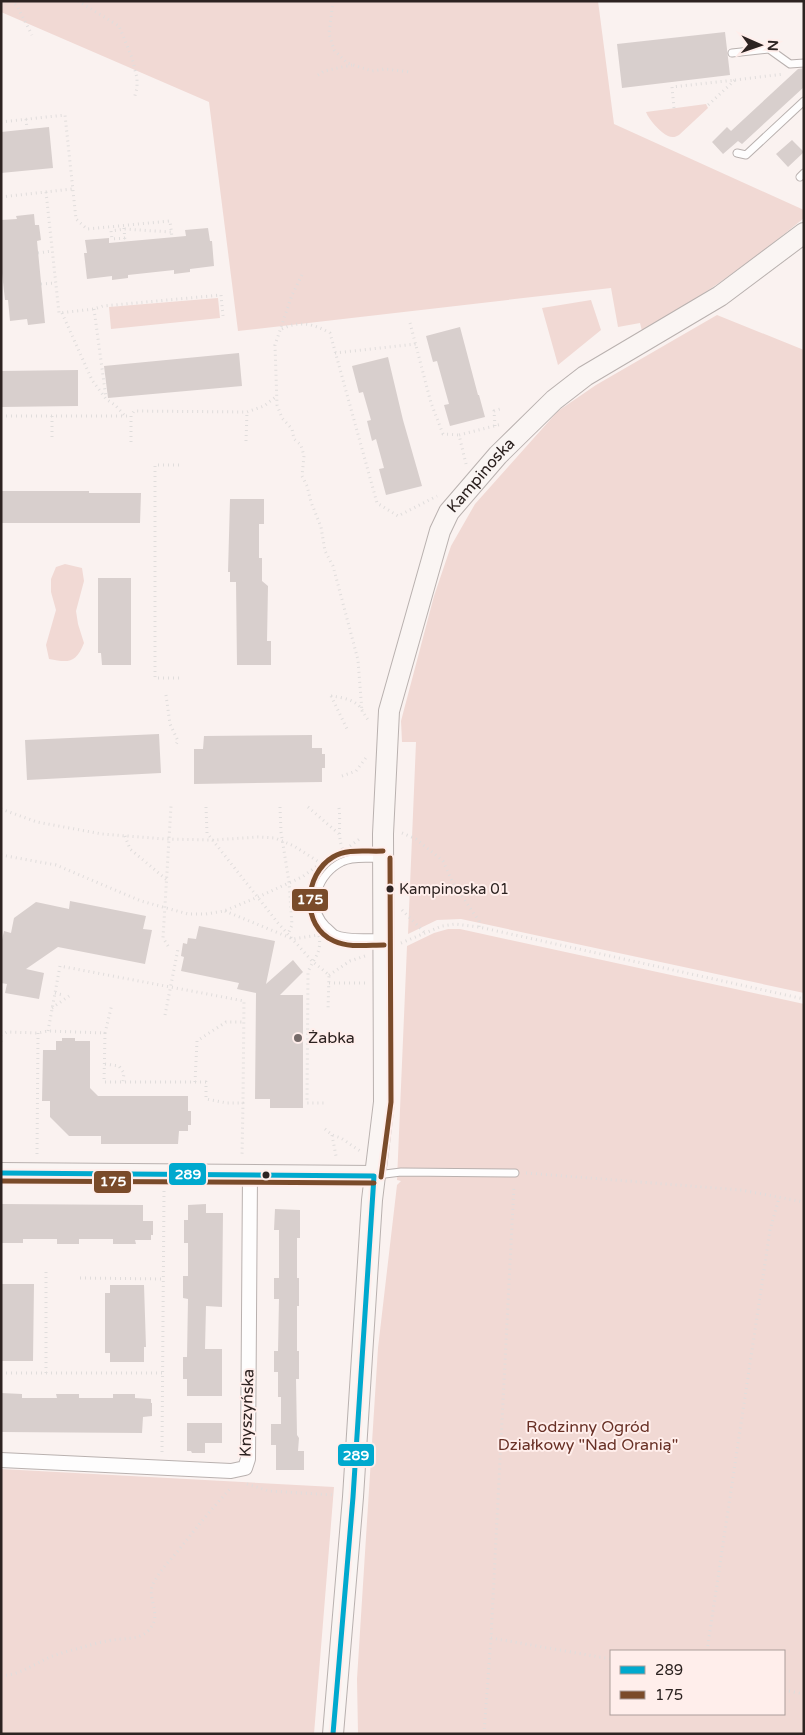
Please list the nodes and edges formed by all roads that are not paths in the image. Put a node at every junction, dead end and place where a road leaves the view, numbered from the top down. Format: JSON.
{"nodes":[{"id":1,"x":732,"y":53,"type":"dead end"},
{"id":2,"x":804,"y":63,"type":"edge"},
{"id":3,"x":804,"y":101,"type":"edge"},
{"id":4,"x":737,"y":153,"type":"dead end"},
{"id":5,"x":804,"y":233,"type":"edge"},
{"id":6,"x":383,"y":858,"type":"junction"},
{"id":7,"x":384,"y":944,"type":"junction"},
{"id":8,"x":1,"y":1173,"type":"edge"},
{"id":9,"x":515,"y":1173,"type":"road end"},
{"id":10,"x":250,"y":1174,"type":"junction"},
{"id":11,"x":374,"y":1176,"type":"junction"},
{"id":12,"x":1,"y":1460,"type":"edge"},
{"id":13,"x":333,"y":1734,"type":"edge"}],
"edges":[{"from":1,"to":2,"type":"lane"},
{"from":3,"to":4,"type":"lane"},
{"from":5,"to":6,"type":"street","name":"Kampinoska"},
{"from":6,"to":7,"type":"street","name":"Kampinoska"},
{"from":6,"to":7,"type":"lane"},
{"from":7,"to":11,"type":"street","name":"Kampinoska"},
{"from":8,"to":10,"type":"street"},
{"from":9,"to":11,"type":"lane"},
{"from":10,"to":11,"type":"street"},
{"from":10,"to":12,"type":"street","name":"Knyszyńska"},
{"from":11,"to":13,"type":"street","name":"Kampinoska"}]}
